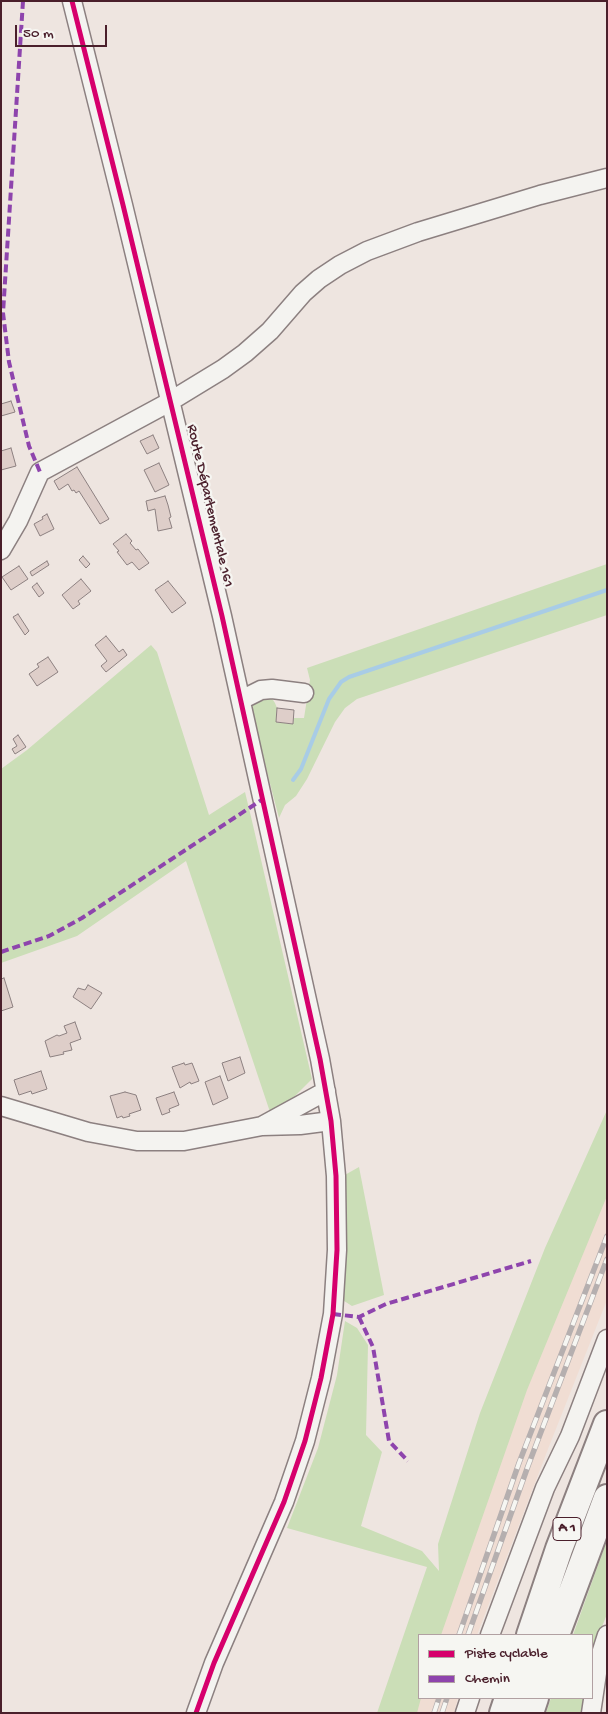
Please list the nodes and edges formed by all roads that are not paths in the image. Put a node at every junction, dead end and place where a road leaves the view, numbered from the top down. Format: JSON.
{"nodes":[{"id":1,"x":72,"y":1,"type":"edge"},
{"id":2,"x":607,"y":178,"type":"edge"},
{"id":3,"x":171,"y":401,"type":"junction"},
{"id":4,"x":1,"y":550,"type":"edge"},
{"id":5,"x":304,"y":693,"type":"dead end"},
{"id":6,"x":241,"y":700,"type":"junction"},
{"id":7,"x":326,"y":1090,"type":"junction"},
{"id":8,"x":1,"y":1106,"type":"edge"},
{"id":9,"x":332,"y":1121,"type":"junction"},
{"id":10,"x":262,"y":1126,"type":"junction"},
{"id":11,"x":607,"y":1339,"type":"edge"},
{"id":12,"x":607,"y":1424,"type":"edge"},
{"id":13,"x":607,"y":1498,"type":"edge"},
{"id":14,"x":490,"y":1634,"type":"edge"},
{"id":15,"x":530,"y":1634,"type":"edge"},
{"id":16,"x":556,"y":1634,"type":"edge"},
{"id":17,"x":607,"y":1635,"type":"edge"},
{"id":18,"x":470,"y":1699,"type":"edge"},
{"id":19,"x":508,"y":1699,"type":"edge"},
{"id":20,"x":517,"y":1699,"type":"edge"},
{"id":21,"x":535,"y":1699,"type":"edge"},
{"id":22,"x":196,"y":1713,"type":"edge"},
{"id":23,"x":465,"y":1713,"type":"edge"},
{"id":24,"x":503,"y":1713,"type":"edge"},
{"id":25,"x":530,"y":1713,"type":"edge"},
{"id":26,"x":591,"y":1713,"type":"edge"}],
"edges":[{"from":1,"to":3,"type":"street","name":"Route Départementale 161"},
{"from":2,"to":3,"type":"street"},
{"from":3,"to":4,"type":"street"},
{"from":3,"to":6,"type":"street","name":"Route Départementale 161"},
{"from":5,"to":6,"type":"street"},
{"from":6,"to":7,"type":"street","name":"Route Départementale 161"},
{"from":7,"to":9,"type":"street","name":"Route Départementale 161"},
{"from":7,"to":10,"type":"street"},
{"from":8,"to":10,"type":"street"},
{"from":9,"to":10,"type":"street"},
{"from":9,"to":22,"type":"street","name":"Route Départementale 161"},
{"from":11,"to":14,"type":"street"},
{"from":12,"to":15,"type":"highway","number":"A 1"},
{"from":13,"to":16,"type":"highway","number":"A 1"},
{"from":17,"to":26,"type":"street"},
{"from":18,"to":23,"type":"street"},
{"from":19,"to":24,"type":"highway"},
{"from":20,"to":25,"type":"street"},
{"from":21,"to":25,"type":"highway"}]}
